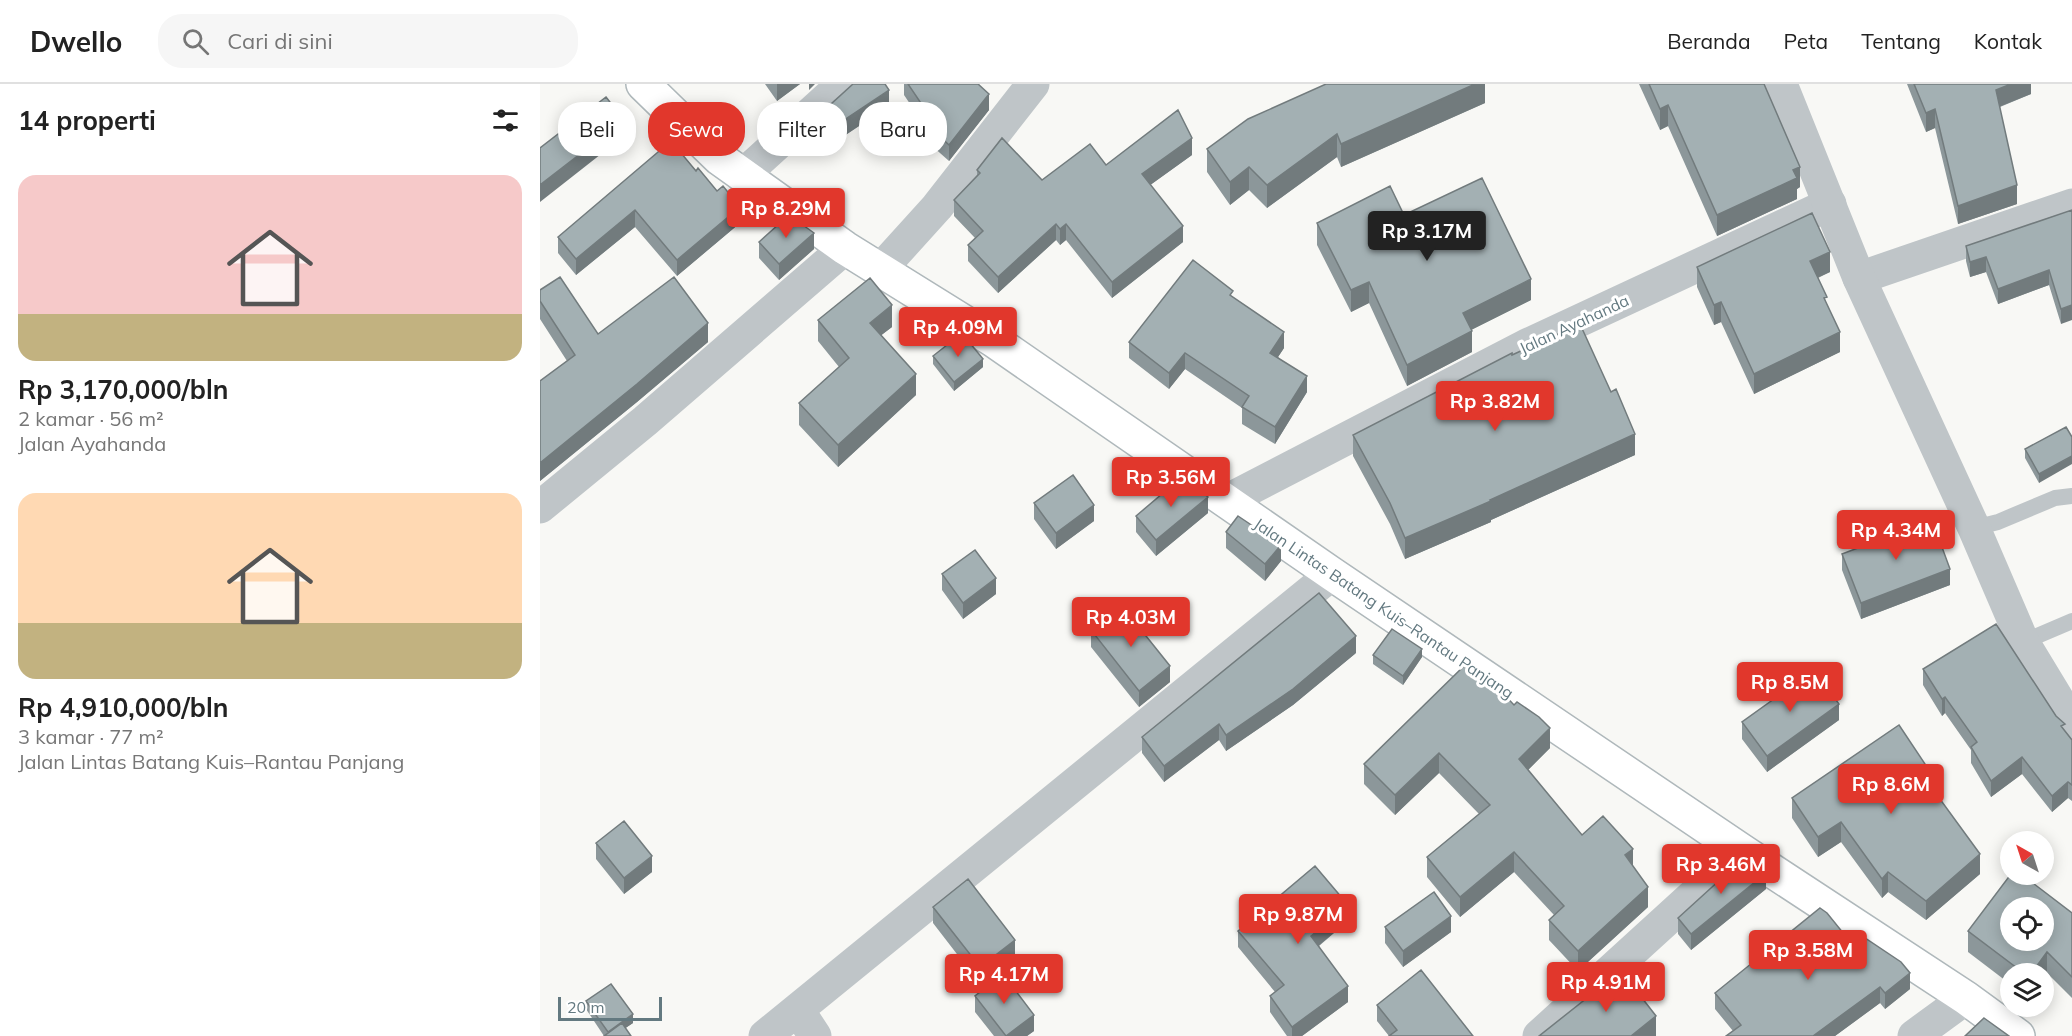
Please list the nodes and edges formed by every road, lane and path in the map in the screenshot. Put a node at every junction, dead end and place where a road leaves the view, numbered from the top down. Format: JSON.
{"nodes":[{"id":1,"x":643,"y":84,"type":"edge"},
{"id":2,"x":843,"y":84,"type":"edge"},
{"id":3,"x":1033,"y":84,"type":"edge"},
{"id":4,"x":1783,"y":85,"type":"edge"},
{"id":5,"x":742,"y":176,"type":"junction"},
{"id":6,"x":1830,"y":204,"type":"junction"},
{"id":7,"x":2072,"y":205,"type":"edge"},
{"id":8,"x":845,"y":248,"type":"junction"},
{"id":9,"x":880,"y":270,"type":"junction"},
{"id":10,"x":1859,"y":278,"type":"junction"},
{"id":11,"x":2072,"y":496,"type":"edge"},
{"id":12,"x":1226,"y":501,"type":"junction"},
{"id":13,"x":540,"y":507,"type":"edge"},
{"id":14,"x":1974,"y":528,"type":"junction"},
{"id":15,"x":1332,"y":574,"type":"junction"},
{"id":16,"x":2072,"y":621,"type":"edge"},
{"id":17,"x":2023,"y":642,"type":"junction"},
{"id":18,"x":2072,"y":723,"type":"edge"},
{"id":19,"x":1742,"y":851,"type":"junction"},
{"id":20,"x":1966,"y":998,"type":"junction"},
{"id":21,"x":807,"y":1023,"type":"edge"},
{"id":22,"x":765,"y":1036,"type":"edge"},
{"id":23,"x":1539,"y":1036,"type":"edge"},
{"id":24,"x":1914,"y":1036,"type":"edge"},
{"id":25,"x":2018,"y":1036,"type":"edge"}],
"edges":[{"from":1,"to":5,"type":"main road","name":"Jalan Lintas Batang Kuis–Rantau Panjang"},
{"from":2,"to":5,"type":"street"},
{"from":3,"to":9,"type":"street"},
{"from":4,"to":6,"type":"street"},
{"from":5,"to":8,"type":"main road","name":"Jalan Lintas Batang Kuis–Rantau Panjang"},
{"from":6,"to":10,"type":"street"},
{"from":6,"to":12,"type":"street","name":"Jalan Ayahanda"},
{"from":7,"to":10,"type":"street"},
{"from":8,"to":9,"type":"main road","name":"Jalan Lintas Batang Kuis–Rantau Panjang"},
{"from":8,"to":13,"type":"street"},
{"from":9,"to":12,"type":"main road","name":"Jalan Lintas Batang Kuis–Rantau Panjang"},
{"from":10,"to":14,"type":"street"},
{"from":11,"to":14,"type":"lane"},
{"from":12,"to":15,"type":"main road","name":"Jalan Lintas Batang Kuis–Rantau Panjang"},
{"from":14,"to":17,"type":"street"},
{"from":15,"to":19,"type":"main road","name":"Jalan Lintas Batang Kuis–Rantau Panjang"},
{"from":15,"to":21,"type":"street"},
{"from":16,"to":17,"type":"lane"},
{"from":17,"to":18,"type":"street"},
{"from":19,"to":20,"type":"main road","name":"Jalan Lintas Batang Kuis–Rantau Panjang"},
{"from":19,"to":23,"type":"street"},
{"from":20,"to":24,"type":"street"},
{"from":20,"to":25,"type":"main road","name":"Jalan Lintas Batang Kuis–Rantau Panjang"},
{"from":21,"to":22,"type":"street"}]}
